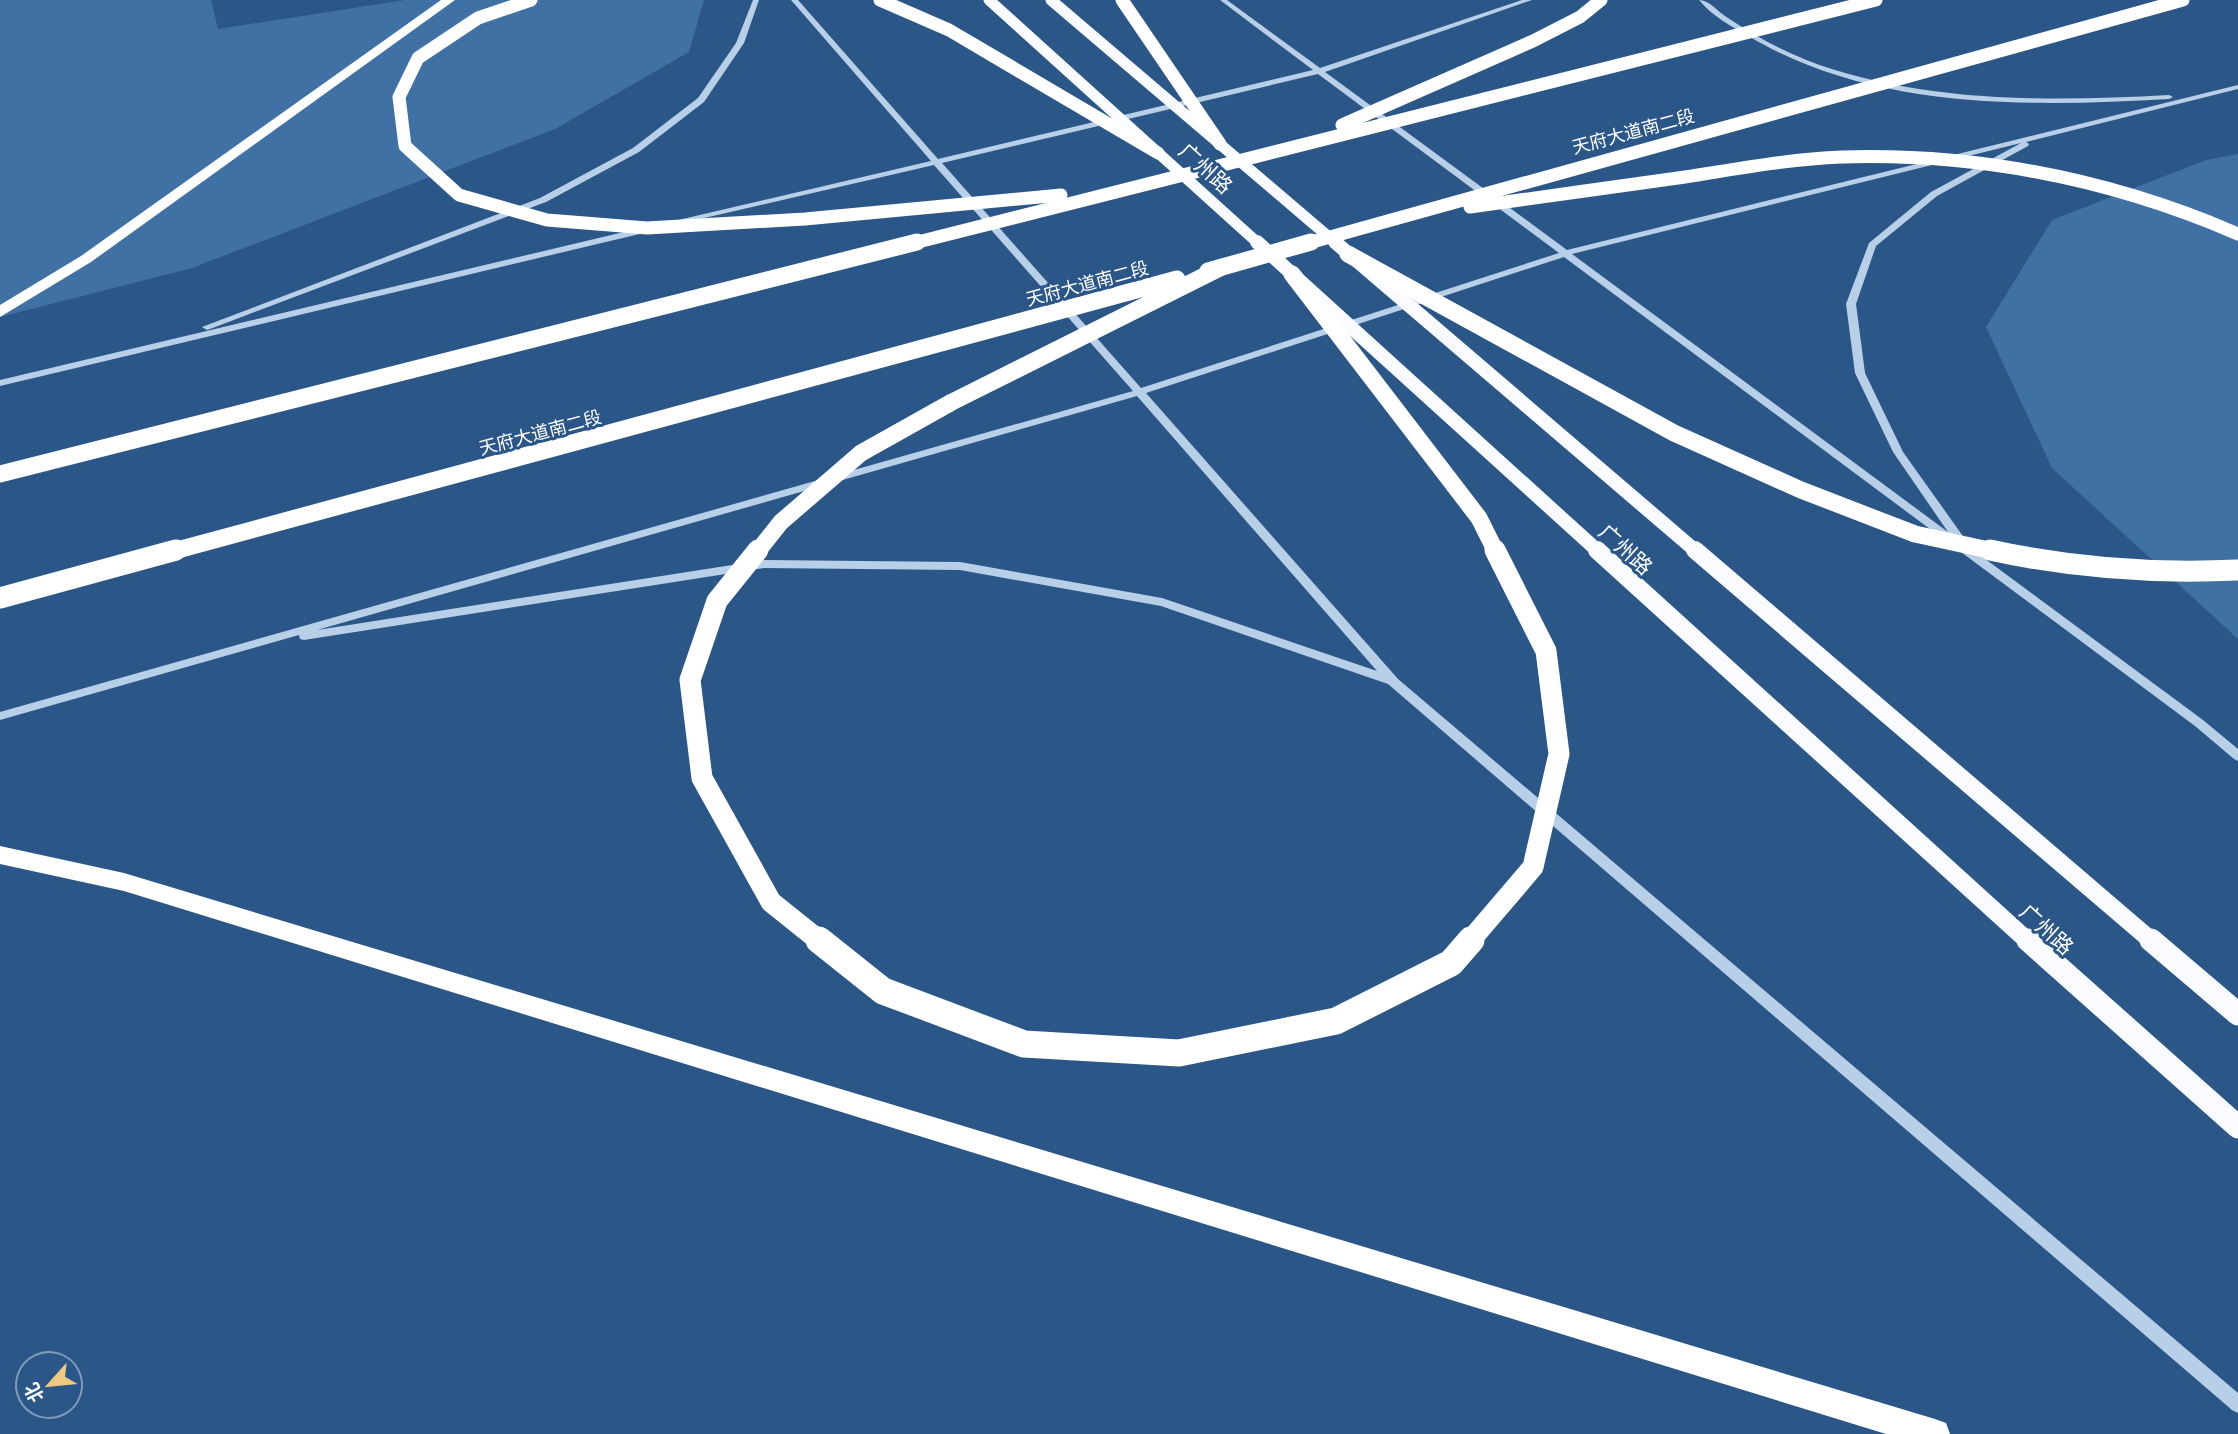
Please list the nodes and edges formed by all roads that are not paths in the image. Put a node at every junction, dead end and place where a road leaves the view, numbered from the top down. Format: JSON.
{"nodes":[{"id":1,"x":449,"y":0,"type":"edge"},
{"id":2,"x":531,"y":0,"type":"edge"},
{"id":3,"x":757,"y":0,"type":"edge"},
{"id":4,"x":794,"y":0,"type":"edge"},
{"id":5,"x":880,"y":0,"type":"edge"},
{"id":6,"x":989,"y":0,"type":"edge"},
{"id":7,"x":1051,"y":0,"type":"edge"},
{"id":8,"x":1122,"y":0,"type":"edge"},
{"id":9,"x":1223,"y":0,"type":"edge"},
{"id":10,"x":1529,"y":0,"type":"edge"},
{"id":11,"x":1601,"y":0,"type":"edge"},
{"id":12,"x":1702,"y":0,"type":"edge"},
{"id":13,"x":1876,"y":0,"type":"edge"},
{"id":14,"x":2183,"y":0,"type":"edge"},
{"id":15,"x":1320,"y":71,"type":"junction"},
{"id":16,"x":2238,"y":87,"type":"edge"},
{"id":17,"x":2200,"y":95,"type":"junction"},
{"id":18,"x":2042,"y":135,"type":"junction"},
{"id":19,"x":1220,"y":144,"type":"junction"},
{"id":20,"x":1286,"y":149,"type":"junction"},
{"id":21,"x":1158,"y":153,"type":"junction"},
{"id":22,"x":934,"y":162,"type":"junction"},
{"id":23,"x":1130,"y":189,"type":"junction"},
{"id":24,"x":1384,"y":220,"type":"junction"},
{"id":25,"x":2238,"y":234,"type":"edge"},
{"id":26,"x":1567,"y":253,"type":"junction"},
{"id":27,"x":1348,"y":254,"type":"junction"},
{"id":28,"x":1222,"y":267,"type":"junction"},
{"id":29,"x":1292,"y":274,"type":"junction"},
{"id":30,"x":0,"y":312,"type":"edge"},
{"id":31,"x":160,"y":344,"type":"junction"},
{"id":32,"x":0,"y":383,"type":"edge"},
{"id":33,"x":1140,"y":392,"type":"junction"},
{"id":34,"x":0,"y":474,"type":"edge"},
{"id":35,"x":1970,"y":553,"type":"junction"},
{"id":36,"x":2238,"y":570,"type":"edge"},
{"id":37,"x":0,"y":598,"type":"edge"},
{"id":38,"x":248,"y":645,"type":"junction"},
{"id":39,"x":1394,"y":682,"type":"junction"},
{"id":40,"x":0,"y":716,"type":"edge"},
{"id":41,"x":2238,"y":755,"type":"edge"},
{"id":42,"x":0,"y":855,"type":"edge"},
{"id":43,"x":2238,"y":1014,"type":"edge"},
{"id":44,"x":2238,"y":1126,"type":"edge"},
{"id":45,"x":2238,"y":1404,"type":"edge"},
{"id":46,"x":1935,"y":1434,"type":"edge"}],
"edges":[{"from":1,"to":30,"type":"highway"},
{"from":2,"to":23,"type":"highway","bridge":true},
{"from":3,"to":31,"type":"street"},
{"from":4,"to":22,"type":"street"},
{"from":5,"to":21,"type":"highway","bridge":true},
{"from":6,"to":21,"type":"main road","name":"广州路","bridge":true},
{"from":7,"to":19,"type":"main road","name":"广州路","bridge":true},
{"from":8,"to":19,"type":"highway","bridge":true},
{"from":9,"to":15,"type":"street"},
{"from":10,"to":15,"type":"street"},
{"from":11,"to":20,"type":"highway","bridge":true},
{"from":12,"to":17,"type":"street"},
{"from":13,"to":20,"type":"highway","bridge":true},
{"from":14,"to":24,"type":"highway","name":"天府大道南二段","bridge":true},
{"from":15,"to":22,"type":"street"},
{"from":15,"to":26,"type":"street"},
{"from":16,"to":17,"type":"street"},
{"from":17,"to":18,"type":"street"},
{"from":18,"to":26,"type":"street"},
{"from":18,"to":35,"type":"street"},
{"from":19,"to":27,"type":"main road","name":"广州路","bridge":true},
{"from":20,"to":23,"type":"highway","bridge":true},
{"from":21,"to":29,"type":"main road","name":"广州路","bridge":true},
{"from":22,"to":31,"type":"street"},
{"from":22,"to":33,"type":"street"},
{"from":23,"to":34,"type":"highway","bridge":true},
{"from":24,"to":25,"type":"highway","bridge":true},
{"from":24,"to":28,"type":"highway","name":"天府大道南二段","bridge":true},
{"from":26,"to":33,"type":"street"},
{"from":26,"to":35,"type":"street"},
{"from":27,"to":36,"type":"highway","bridge":true},
{"from":27,"to":43,"type":"main road","name":"广州路","bridge":true},
{"from":28,"to":29,"type":"highway","bridge":true},
{"from":28,"to":37,"type":"highway","name":"天府大道南二段","bridge":true},
{"from":29,"to":44,"type":"main road","name":"广州路","bridge":true},
{"from":31,"to":32,"type":"street"},
{"from":33,"to":38,"type":"street"},
{"from":33,"to":39,"type":"street"},
{"from":35,"to":41,"type":"street"},
{"from":38,"to":39,"type":"street"},
{"from":38,"to":40,"type":"street"},
{"from":39,"to":45,"type":"street"},
{"from":42,"to":46,"type":"highway"}]}
